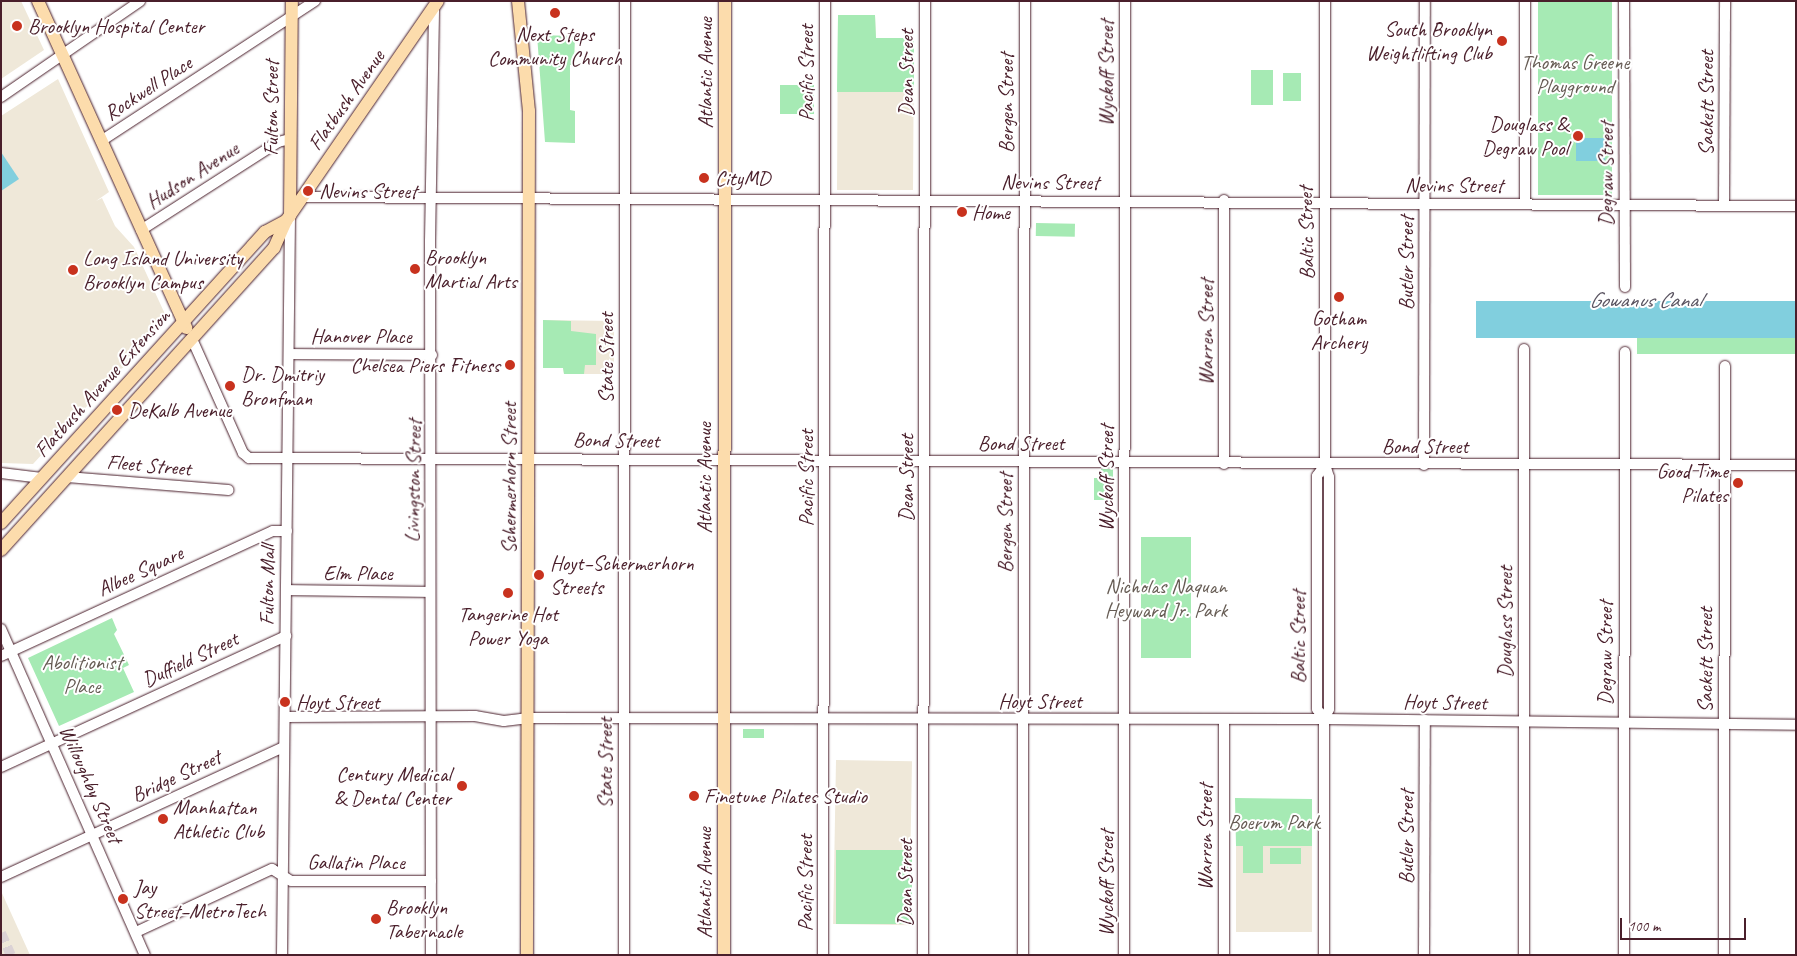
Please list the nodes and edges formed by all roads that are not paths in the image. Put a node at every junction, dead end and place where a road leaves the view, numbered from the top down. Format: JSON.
{"nodes":[{"id":1,"x":38,"y":1,"type":"edge"},
{"id":2,"x":140,"y":1,"type":"edge"},
{"id":3,"x":292,"y":1,"type":"edge"},
{"id":4,"x":315,"y":1,"type":"edge"},
{"id":5,"x":518,"y":1,"type":"edge"},
{"id":6,"x":625,"y":1,"type":"edge"},
{"id":7,"x":725,"y":1,"type":"edge"},
{"id":8,"x":825,"y":1,"type":"edge"},
{"id":9,"x":925,"y":1,"type":"edge"},
{"id":10,"x":1024,"y":1,"type":"edge"},
{"id":11,"x":1125,"y":1,"type":"edge"},
{"id":12,"x":1325,"y":1,"type":"edge"},
{"id":13,"x":1425,"y":1,"type":"edge"},
{"id":14,"x":1525,"y":1,"type":"edge"},
{"id":15,"x":1624,"y":1,"type":"edge"},
{"id":16,"x":1725,"y":1,"type":"edge"},
{"id":17,"x":436,"y":4,"type":"edge"},
{"id":18,"x":292,"y":17,"type":"junction"},
{"id":19,"x":62,"y":55,"type":"junction"},
{"id":20,"x":1,"y":97,"type":"edge"},
{"id":21,"x":290,"y":139,"type":"junction"},
{"id":22,"x":101,"y":141,"type":"junction"},
{"id":23,"x":303,"y":197,"type":"junction"},
{"id":24,"x":430,"y":198,"type":"junction"},
{"id":25,"x":529,"y":198,"type":"junction"},
{"id":26,"x":625,"y":200,"type":"junction"},
{"id":27,"x":725,"y":200,"type":"junction"},
{"id":28,"x":825,"y":200,"type":"junction"},
{"id":29,"x":1125,"y":200,"type":"junction"},
{"id":30,"x":1224,"y":200,"type":"junction"},
{"id":31,"x":925,"y":201,"type":"junction"},
{"id":32,"x":1026,"y":201,"type":"junction"},
{"id":33,"x":1324,"y":202,"type":"junction"},
{"id":34,"x":1425,"y":203,"type":"junction"},
{"id":35,"x":1525,"y":204,"type":"junction"},
{"id":36,"x":1625,"y":204,"type":"junction"},
{"id":37,"x":1724,"y":205,"type":"junction"},
{"id":38,"x":1796,"y":206,"type":"edge"},
{"id":39,"x":288,"y":218,"type":"junction"},
{"id":40,"x":141,"y":230,"type":"junction"},
{"id":41,"x":1625,"y":287,"type":"dead end"},
{"id":42,"x":184,"y":322,"type":"junction"},
{"id":43,"x":192,"y":339,"type":"junction"},
{"id":44,"x":1524,"y":349,"type":"dead end"},
{"id":45,"x":1625,"y":352,"type":"dead end"},
{"id":46,"x":289,"y":354,"type":"junction"},
{"id":47,"x":432,"y":356,"type":"junction"},
{"id":48,"x":1725,"y":366,"type":"dead end"},
{"id":49,"x":288,"y":457,"type":"junction"},
{"id":50,"x":432,"y":458,"type":"junction"},
{"id":51,"x":528,"y":458,"type":"junction"},
{"id":52,"x":624,"y":459,"type":"junction"},
{"id":53,"x":724,"y":460,"type":"junction"},
{"id":54,"x":824,"y":460,"type":"junction"},
{"id":55,"x":924,"y":460,"type":"junction"},
{"id":56,"x":1024,"y":460,"type":"junction"},
{"id":57,"x":1125,"y":463,"type":"junction"},
{"id":58,"x":1224,"y":464,"type":"junction"},
{"id":59,"x":1624,"y":464,"type":"junction"},
{"id":60,"x":1725,"y":464,"type":"junction"},
{"id":61,"x":1325,"y":465,"type":"junction"},
{"id":62,"x":1424,"y":465,"type":"junction"},
{"id":63,"x":1524,"y":465,"type":"junction"},
{"id":64,"x":1796,"y":465,"type":"edge"},
{"id":65,"x":1,"y":473,"type":"edge"},
{"id":66,"x":67,"y":477,"type":"junction"},
{"id":67,"x":42,"y":478,"type":"junction"},
{"id":68,"x":228,"y":490,"type":"dead end"},
{"id":69,"x":1,"y":523,"type":"edge"},
{"id":70,"x":287,"y":531,"type":"junction"},
{"id":71,"x":1,"y":550,"type":"edge"},
{"id":72,"x":286,"y":590,"type":"junction"},
{"id":73,"x":430,"y":592,"type":"junction"},
{"id":74,"x":1,"y":629,"type":"edge"},
{"id":75,"x":286,"y":636,"type":"junction"},
{"id":76,"x":11,"y":652,"type":"junction"},
{"id":77,"x":1,"y":656,"type":"edge"},
{"id":78,"x":285,"y":716,"type":"junction"},
{"id":79,"x":430,"y":717,"type":"junction"},
{"id":80,"x":529,"y":718,"type":"junction"},
{"id":81,"x":624,"y":719,"type":"junction"},
{"id":82,"x":724,"y":719,"type":"junction"},
{"id":83,"x":1224,"y":719,"type":"junction"},
{"id":84,"x":1324,"y":719,"type":"junction"},
{"id":85,"x":824,"y":720,"type":"junction"},
{"id":86,"x":924,"y":720,"type":"junction"},
{"id":87,"x":1024,"y":720,"type":"junction"},
{"id":88,"x":1125,"y":720,"type":"junction"},
{"id":89,"x":1425,"y":720,"type":"junction"},
{"id":90,"x":1524,"y":722,"type":"junction"},
{"id":91,"x":1623,"y":724,"type":"junction"},
{"id":92,"x":1723,"y":724,"type":"junction"},
{"id":93,"x":1796,"y":725,"type":"edge"},
{"id":94,"x":52,"y":744,"type":"junction"},
{"id":95,"x":284,"y":747,"type":"junction"},
{"id":96,"x":1,"y":767,"type":"edge"},
{"id":97,"x":94,"y":835,"type":"junction"},
{"id":98,"x":283,"y":876,"type":"junction"},
{"id":99,"x":1,"y":877,"type":"edge"},
{"id":100,"x":431,"y":881,"type":"junction"},
{"id":101,"x":136,"y":932,"type":"junction"},
{"id":102,"x":145,"y":955,"type":"edge"},
{"id":103,"x":282,"y":955,"type":"edge"},
{"id":104,"x":430,"y":955,"type":"edge"},
{"id":105,"x":527,"y":955,"type":"edge"},
{"id":106,"x":624,"y":955,"type":"edge"},
{"id":107,"x":724,"y":955,"type":"edge"},
{"id":108,"x":824,"y":955,"type":"edge"},
{"id":109,"x":923,"y":955,"type":"edge"},
{"id":110,"x":1023,"y":955,"type":"edge"},
{"id":111,"x":1124,"y":955,"type":"edge"},
{"id":112,"x":1224,"y":955,"type":"edge"},
{"id":113,"x":1324,"y":955,"type":"edge"},
{"id":114,"x":1424,"y":955,"type":"edge"},
{"id":115,"x":1524,"y":955,"type":"edge"},
{"id":116,"x":1624,"y":955,"type":"edge"},
{"id":117,"x":1724,"y":955,"type":"edge"}],
"edges":[{"from":1,"to":19,"type":"main road"},
{"from":2,"to":19,"type":"street"},
{"from":3,"to":18,"type":"main road","name":"Fulton Street"},
{"from":4,"to":18,"type":"street","name":"Rockwell Place"},
{"from":5,"to":25,"type":"main road","name":"Schermerhorn Street"},
{"from":6,"to":26,"type":"street","name":"State Street"},
{"from":7,"to":27,"type":"main road","name":"Atlantic Avenue"},
{"from":8,"to":28,"type":"street","name":"Pacific Street"},
{"from":9,"to":31,"type":"street","name":"Dean Street"},
{"from":10,"to":32,"type":"street","name":"Bergen Street"},
{"from":11,"to":29,"type":"street","name":"Wyckoff Street"},
{"from":12,"to":33,"type":"street","name":"Baltic Street"},
{"from":13,"to":34,"type":"street","name":"Butler Street"},
{"from":14,"to":35,"type":"street"},
{"from":15,"to":36,"type":"street","name":"Degraw Street"},
{"from":16,"to":37,"type":"street","name":"Sackett Street"},
{"from":17,"to":23,"type":"main road","name":"Flatbush Avenue"},
{"from":17,"to":24,"type":"street","name":"Livingston Street"},
{"from":18,"to":21,"type":"main road","name":"Fulton Street"},
{"from":18,"to":22,"type":"street","name":"Rockwell Place"},
{"from":19,"to":20,"type":"street"},
{"from":19,"to":22,"type":"main road"},
{"from":21,"to":39,"type":"main road","name":"Fulton Street"},
{"from":21,"to":40,"type":"street","name":"Hudson Avenue"},
{"from":22,"to":40,"type":"main road"},
{"from":23,"to":24,"type":"street","name":"Nevins Street"},
{"from":23,"to":39,"type":"main road","name":"Flatbush Avenue"},
{"from":24,"to":25,"type":"street","name":"Nevins Street"},
{"from":24,"to":47,"type":"street","name":"Livingston Street"},
{"from":25,"to":26,"type":"street","name":"Nevins Street"},
{"from":25,"to":51,"type":"main road","name":"Schermerhorn Street"},
{"from":26,"to":27,"type":"street","name":"Nevins Street"},
{"from":26,"to":52,"type":"street","name":"State Street"},
{"from":27,"to":28,"type":"street","name":"Nevins Street"},
{"from":27,"to":53,"type":"main road","name":"Atlantic Avenue"},
{"from":28,"to":31,"type":"street","name":"Nevins Street"},
{"from":28,"to":54,"type":"street","name":"Pacific Street"},
{"from":29,"to":30,"type":"street","name":"Nevins Street"},
{"from":29,"to":32,"type":"street","name":"Nevins Street"},
{"from":29,"to":57,"type":"street","name":"Wyckoff Street"},
{"from":30,"to":33,"type":"street","name":"Nevins Street"},
{"from":30,"to":58,"type":"street","name":"Warren Street"},
{"from":31,"to":32,"type":"street","name":"Nevins Street"},
{"from":31,"to":55,"type":"street","name":"Dean Street"},
{"from":32,"to":56,"type":"street","name":"Bergen Street"},
{"from":33,"to":34,"type":"street","name":"Nevins Street"},
{"from":33,"to":61,"type":"street","name":"Baltic Street"},
{"from":34,"to":35,"type":"street","name":"Nevins Street"},
{"from":34,"to":62,"type":"street","name":"Butler Street"},
{"from":35,"to":36,"type":"street","name":"Nevins Street"},
{"from":36,"to":37,"type":"street","name":"Nevins Street"},
{"from":36,"to":41,"type":"street","name":"Degraw Street"},
{"from":37,"to":38,"type":"street","name":"Nevins Street"},
{"from":39,"to":42,"type":"main road","name":"Flatbush Avenue Extension"},
{"from":39,"to":43,"type":"main road","name":"Flatbush Avenue Extension"},
{"from":39,"to":46,"type":"street","name":"Fulton Mall"},
{"from":40,"to":42,"type":"main road"},
{"from":42,"to":43,"type":"main road"},
{"from":42,"to":67,"type":"main road","name":"Flatbush Avenue Extension"},
{"from":43,"to":49,"type":"street","name":"Bond Street"},
{"from":43,"to":66,"type":"main road","name":"Flatbush Avenue Extension"},
{"from":44,"to":63,"type":"street","name":"Douglass Street"},
{"from":45,"to":59,"type":"street","name":"Degraw Street"},
{"from":46,"to":47,"type":"street","name":"Hanover Place"},
{"from":46,"to":49,"type":"street","name":"Fulton Mall"},
{"from":47,"to":50,"type":"street","name":"Livingston Street"},
{"from":48,"to":60,"type":"street","name":"Sackett Street"},
{"from":49,"to":50,"type":"street","name":"Bond Street"},
{"from":49,"to":70,"type":"street","name":"Fulton Mall"},
{"from":50,"to":51,"type":"street","name":"Bond Street"},
{"from":50,"to":73,"type":"street","name":"Livingston Street"},
{"from":51,"to":52,"type":"street","name":"Bond Street"},
{"from":51,"to":80,"type":"main road","name":"Schermerhorn Street"},
{"from":52,"to":53,"type":"street","name":"Bond Street"},
{"from":52,"to":81,"type":"street","name":"State Street"},
{"from":53,"to":54,"type":"street","name":"Bond Street"},
{"from":53,"to":82,"type":"main road","name":"Atlantic Avenue"},
{"from":54,"to":55,"type":"street","name":"Bond Street"},
{"from":54,"to":85,"type":"street","name":"Pacific Street"},
{"from":55,"to":56,"type":"street","name":"Bond Street"},
{"from":55,"to":86,"type":"street","name":"Dean Street"},
{"from":56,"to":57,"type":"street","name":"Bond Street"},
{"from":56,"to":87,"type":"street","name":"Bergen Street"},
{"from":57,"to":58,"type":"street","name":"Bond Street"},
{"from":57,"to":88,"type":"street","name":"Wyckoff Street"},
{"from":58,"to":61,"type":"street","name":"Bond Street"},
{"from":59,"to":60,"type":"street","name":"Bond Street"},
{"from":59,"to":63,"type":"street","name":"Bond Street"},
{"from":59,"to":91,"type":"street","name":"Degraw Street"},
{"from":60,"to":64,"type":"street","name":"Bond Street"},
{"from":60,"to":92,"type":"street","name":"Sackett Street"},
{"from":61,"to":62,"type":"street","name":"Bond Street"},
{"from":61,"to":84,"type":"street","name":"Baltic Street"},
{"from":62,"to":63,"type":"street","name":"Bond Street"},
{"from":63,"to":90,"type":"street","name":"Douglass Street"},
{"from":65,"to":67,"type":"street"},
{"from":66,"to":68,"type":"street","name":"Fleet Street"},
{"from":66,"to":71,"type":"main road","name":"Flatbush Avenue Extension"},
{"from":67,"to":69,"type":"main road","name":"Flatbush Avenue Extension"},
{"from":70,"to":72,"type":"street","name":"Fulton Mall"},
{"from":70,"to":76,"type":"street","name":"Albee Square"},
{"from":72,"to":73,"type":"street","name":"Elm Place"},
{"from":72,"to":75,"type":"street","name":"Fulton Mall"},
{"from":73,"to":79,"type":"street","name":"Livingston Street"},
{"from":74,"to":76,"type":"street","name":"Willoughby Street"},
{"from":75,"to":78,"type":"street","name":"Fulton Mall"},
{"from":75,"to":94,"type":"street","name":"Duffield Street"},
{"from":76,"to":77,"type":"street","name":"Albee Square"},
{"from":76,"to":94,"type":"street","name":"Willoughby Street"},
{"from":78,"to":79,"type":"street","name":"Hoyt Street"},
{"from":78,"to":95,"type":"street","name":"Fulton Mall"},
{"from":79,"to":80,"type":"street","name":"Hoyt Street"},
{"from":79,"to":100,"type":"street","name":"Livingston Street"},
{"from":80,"to":81,"type":"street","name":"Hoyt Street"},
{"from":80,"to":105,"type":"main road","name":"Schermerhorn Street"},
{"from":81,"to":82,"type":"street","name":"Hoyt Street"},
{"from":81,"to":106,"type":"street","name":"State Street"},
{"from":82,"to":85,"type":"street","name":"Hoyt Street"},
{"from":82,"to":107,"type":"main road","name":"Atlantic Avenue"},
{"from":83,"to":84,"type":"street","name":"Hoyt Street"},
{"from":83,"to":88,"type":"street","name":"Hoyt Street"},
{"from":83,"to":112,"type":"street","name":"Warren Street"},
{"from":84,"to":89,"type":"street","name":"Hoyt Street"},
{"from":84,"to":113,"type":"street","name":"Baltic Street"},
{"from":85,"to":86,"type":"street","name":"Hoyt Street"},
{"from":85,"to":108,"type":"street","name":"Pacific Street"},
{"from":86,"to":87,"type":"street","name":"Hoyt Street"},
{"from":86,"to":109,"type":"street","name":"Dean Street"},
{"from":87,"to":88,"type":"street","name":"Hoyt Street"},
{"from":87,"to":110,"type":"street","name":"Bergen Street"},
{"from":88,"to":111,"type":"street","name":"Wyckoff Street"},
{"from":89,"to":90,"type":"street","name":"Hoyt Street"},
{"from":89,"to":114,"type":"street","name":"Butler Street"},
{"from":90,"to":91,"type":"street","name":"Hoyt Street"},
{"from":90,"to":115,"type":"street","name":"Douglass Street"},
{"from":91,"to":92,"type":"street","name":"Hoyt Street"},
{"from":91,"to":116,"type":"street","name":"Degraw Street"},
{"from":92,"to":93,"type":"street","name":"Hoyt Street"},
{"from":92,"to":117,"type":"street","name":"Sackett Street"},
{"from":94,"to":96,"type":"street","name":"Duffield Street"},
{"from":94,"to":97,"type":"street","name":"Willoughby Street"},
{"from":95,"to":97,"type":"street","name":"Bridge Street"},
{"from":95,"to":98,"type":"street","name":"Fulton Mall"},
{"from":97,"to":99,"type":"street","name":"Bridge Street"},
{"from":97,"to":101,"type":"street","name":"Willoughby Street"},
{"from":98,"to":100,"type":"street","name":"Gallatin Place"},
{"from":98,"to":101,"type":"street","name":"Gallatin Place"},
{"from":98,"to":103,"type":"street","name":"Fulton Mall"},
{"from":100,"to":104,"type":"street","name":"Livingston Street"},
{"from":101,"to":102,"type":"street","name":"Willoughby Street"}]}
